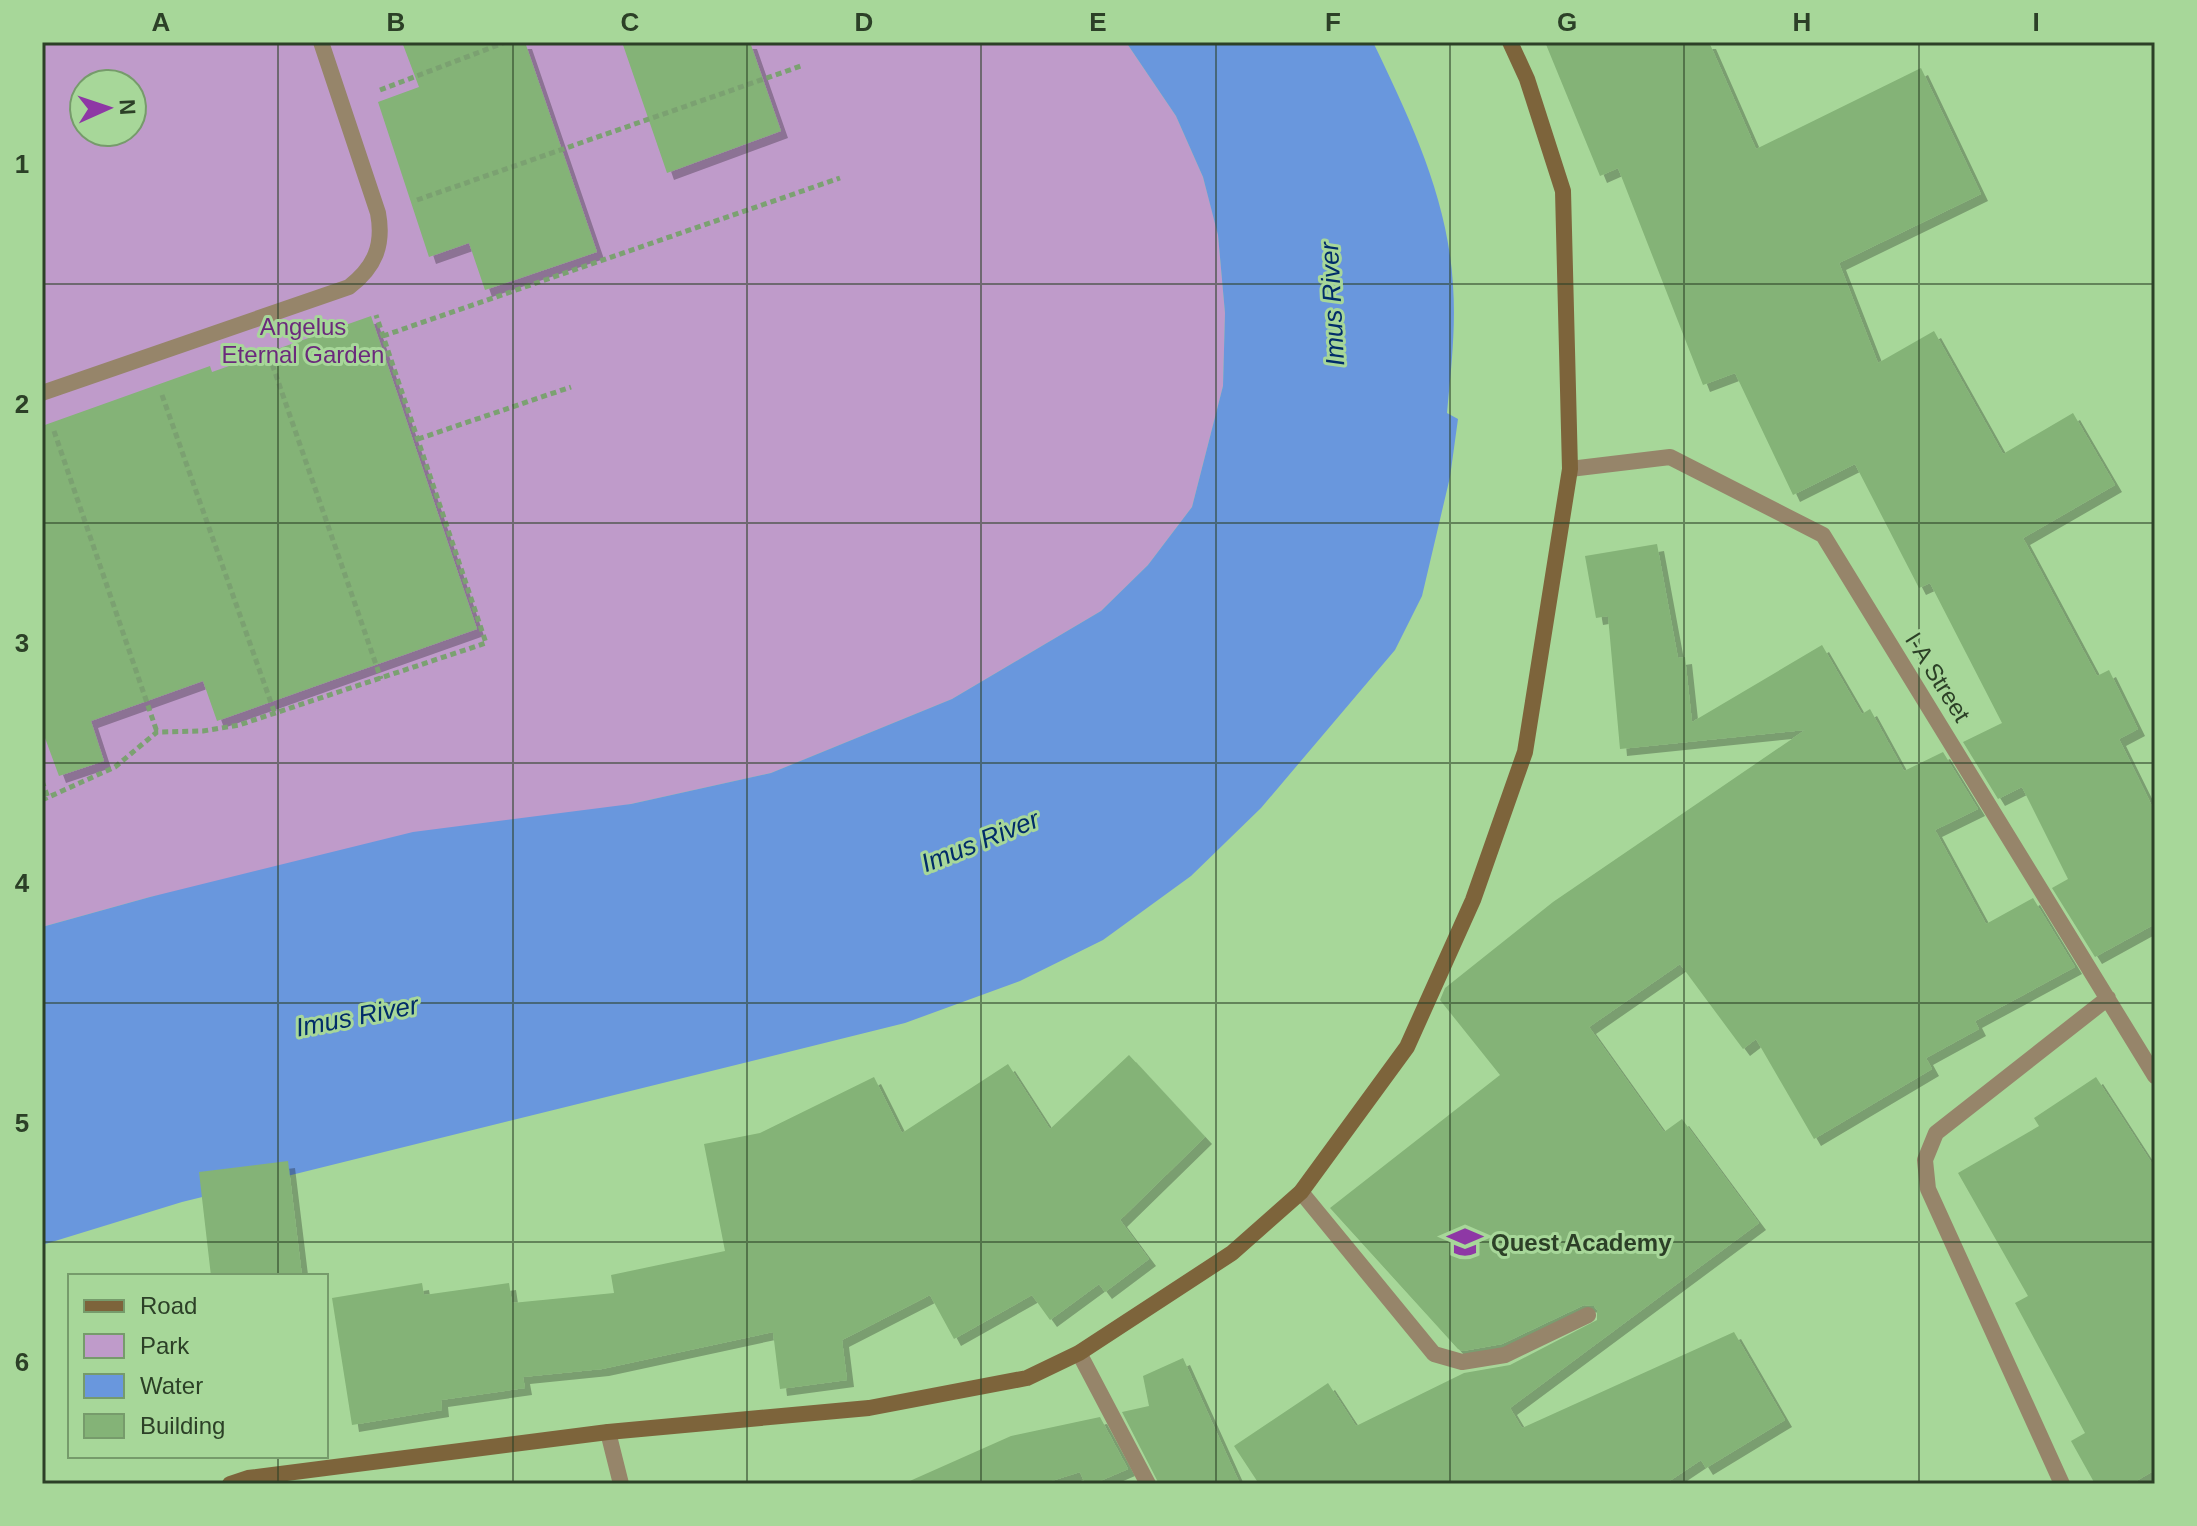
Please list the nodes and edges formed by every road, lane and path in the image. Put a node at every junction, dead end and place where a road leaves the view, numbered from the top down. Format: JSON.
{"nodes":[{"id":1,"x":321,"y":42,"type":"edge"},
{"id":2,"x":506,"y":42,"type":"edge"},
{"id":3,"x":1510,"y":42,"type":"edge"},
{"id":4,"x":801,"y":66,"type":"dead end"},
{"id":5,"x":342,"y":104,"type":"junction"},
{"id":6,"x":840,"y":178,"type":"dead end"},
{"id":7,"x":378,"y":213,"type":"junction"},
{"id":8,"x":363,"y":276,"type":"junction"},
{"id":9,"x":256,"y":320,"type":"junction"},
{"id":10,"x":383,"y":336,"type":"junction"},
{"id":11,"x":148,"y":357,"type":"junction"},
{"id":12,"x":571,"y":387,"type":"dead end"},
{"id":13,"x":42,"y":393,"type":"edge"},
{"id":14,"x":52,"y":426,"type":"dead end"},
{"id":15,"x":418,"y":439,"type":"junction"},
{"id":16,"x":1570,"y":469,"type":"junction"},
{"id":17,"x":381,"y":679,"type":"junction"},
{"id":18,"x":275,"y":714,"type":"junction"},
{"id":19,"x":157,"y":732,"type":"junction"},
{"id":20,"x":42,"y":781,"type":"edge"},
{"id":21,"x":45,"y":799,"type":"edge"},
{"id":22,"x":2108,"y":998,"type":"junction"},
{"id":23,"x":2155,"y":1076,"type":"edge"},
{"id":24,"x":1301,"y":1192,"type":"junction"},
{"id":25,"x":1588,"y":1315,"type":"dead end"},
{"id":26,"x":1079,"y":1353,"type":"junction"},
{"id":27,"x":608,"y":1432,"type":"junction"},
{"id":28,"x":230,"y":1484,"type":"edge"},
{"id":29,"x":621,"y":1484,"type":"edge"},
{"id":30,"x":1148,"y":1484,"type":"edge"},
{"id":31,"x":2062,"y":1484,"type":"edge"}],
"edges":[{"from":1,"to":5,"type":"street"},
{"from":2,"to":5,"type":"path"},
{"from":3,"to":16,"type":"main road"},
{"from":4,"to":7,"type":"path"},
{"from":5,"to":7,"type":"street"},
{"from":6,"to":10,"type":"path"},
{"from":7,"to":8,"type":"street"},
{"from":8,"to":9,"type":"street"},
{"from":8,"to":10,"type":"path"},
{"from":9,"to":11,"type":"street"},
{"from":9,"to":17,"type":"path"},
{"from":10,"to":15,"type":"path"},
{"from":11,"to":13,"type":"street"},
{"from":11,"to":18,"type":"path"},
{"from":12,"to":15,"type":"path"},
{"from":14,"to":19,"type":"path"},
{"from":15,"to":17,"type":"path"},
{"from":16,"to":22,"type":"street","name":"I-A Street"},
{"from":16,"to":24,"type":"main road"},
{"from":17,"to":18,"type":"path"},
{"from":18,"to":19,"type":"path"},
{"from":19,"to":21,"type":"path"},
{"from":20,"to":21,"type":"path"},
{"from":22,"to":23,"type":"street","name":"I-A Street"},
{"from":22,"to":31,"type":"street"},
{"from":24,"to":25,"type":"street"},
{"from":24,"to":26,"type":"main road"},
{"from":26,"to":27,"type":"main road"},
{"from":26,"to":30,"type":"street"},
{"from":27,"to":28,"type":"main road"},
{"from":27,"to":29,"type":"street"}]}
